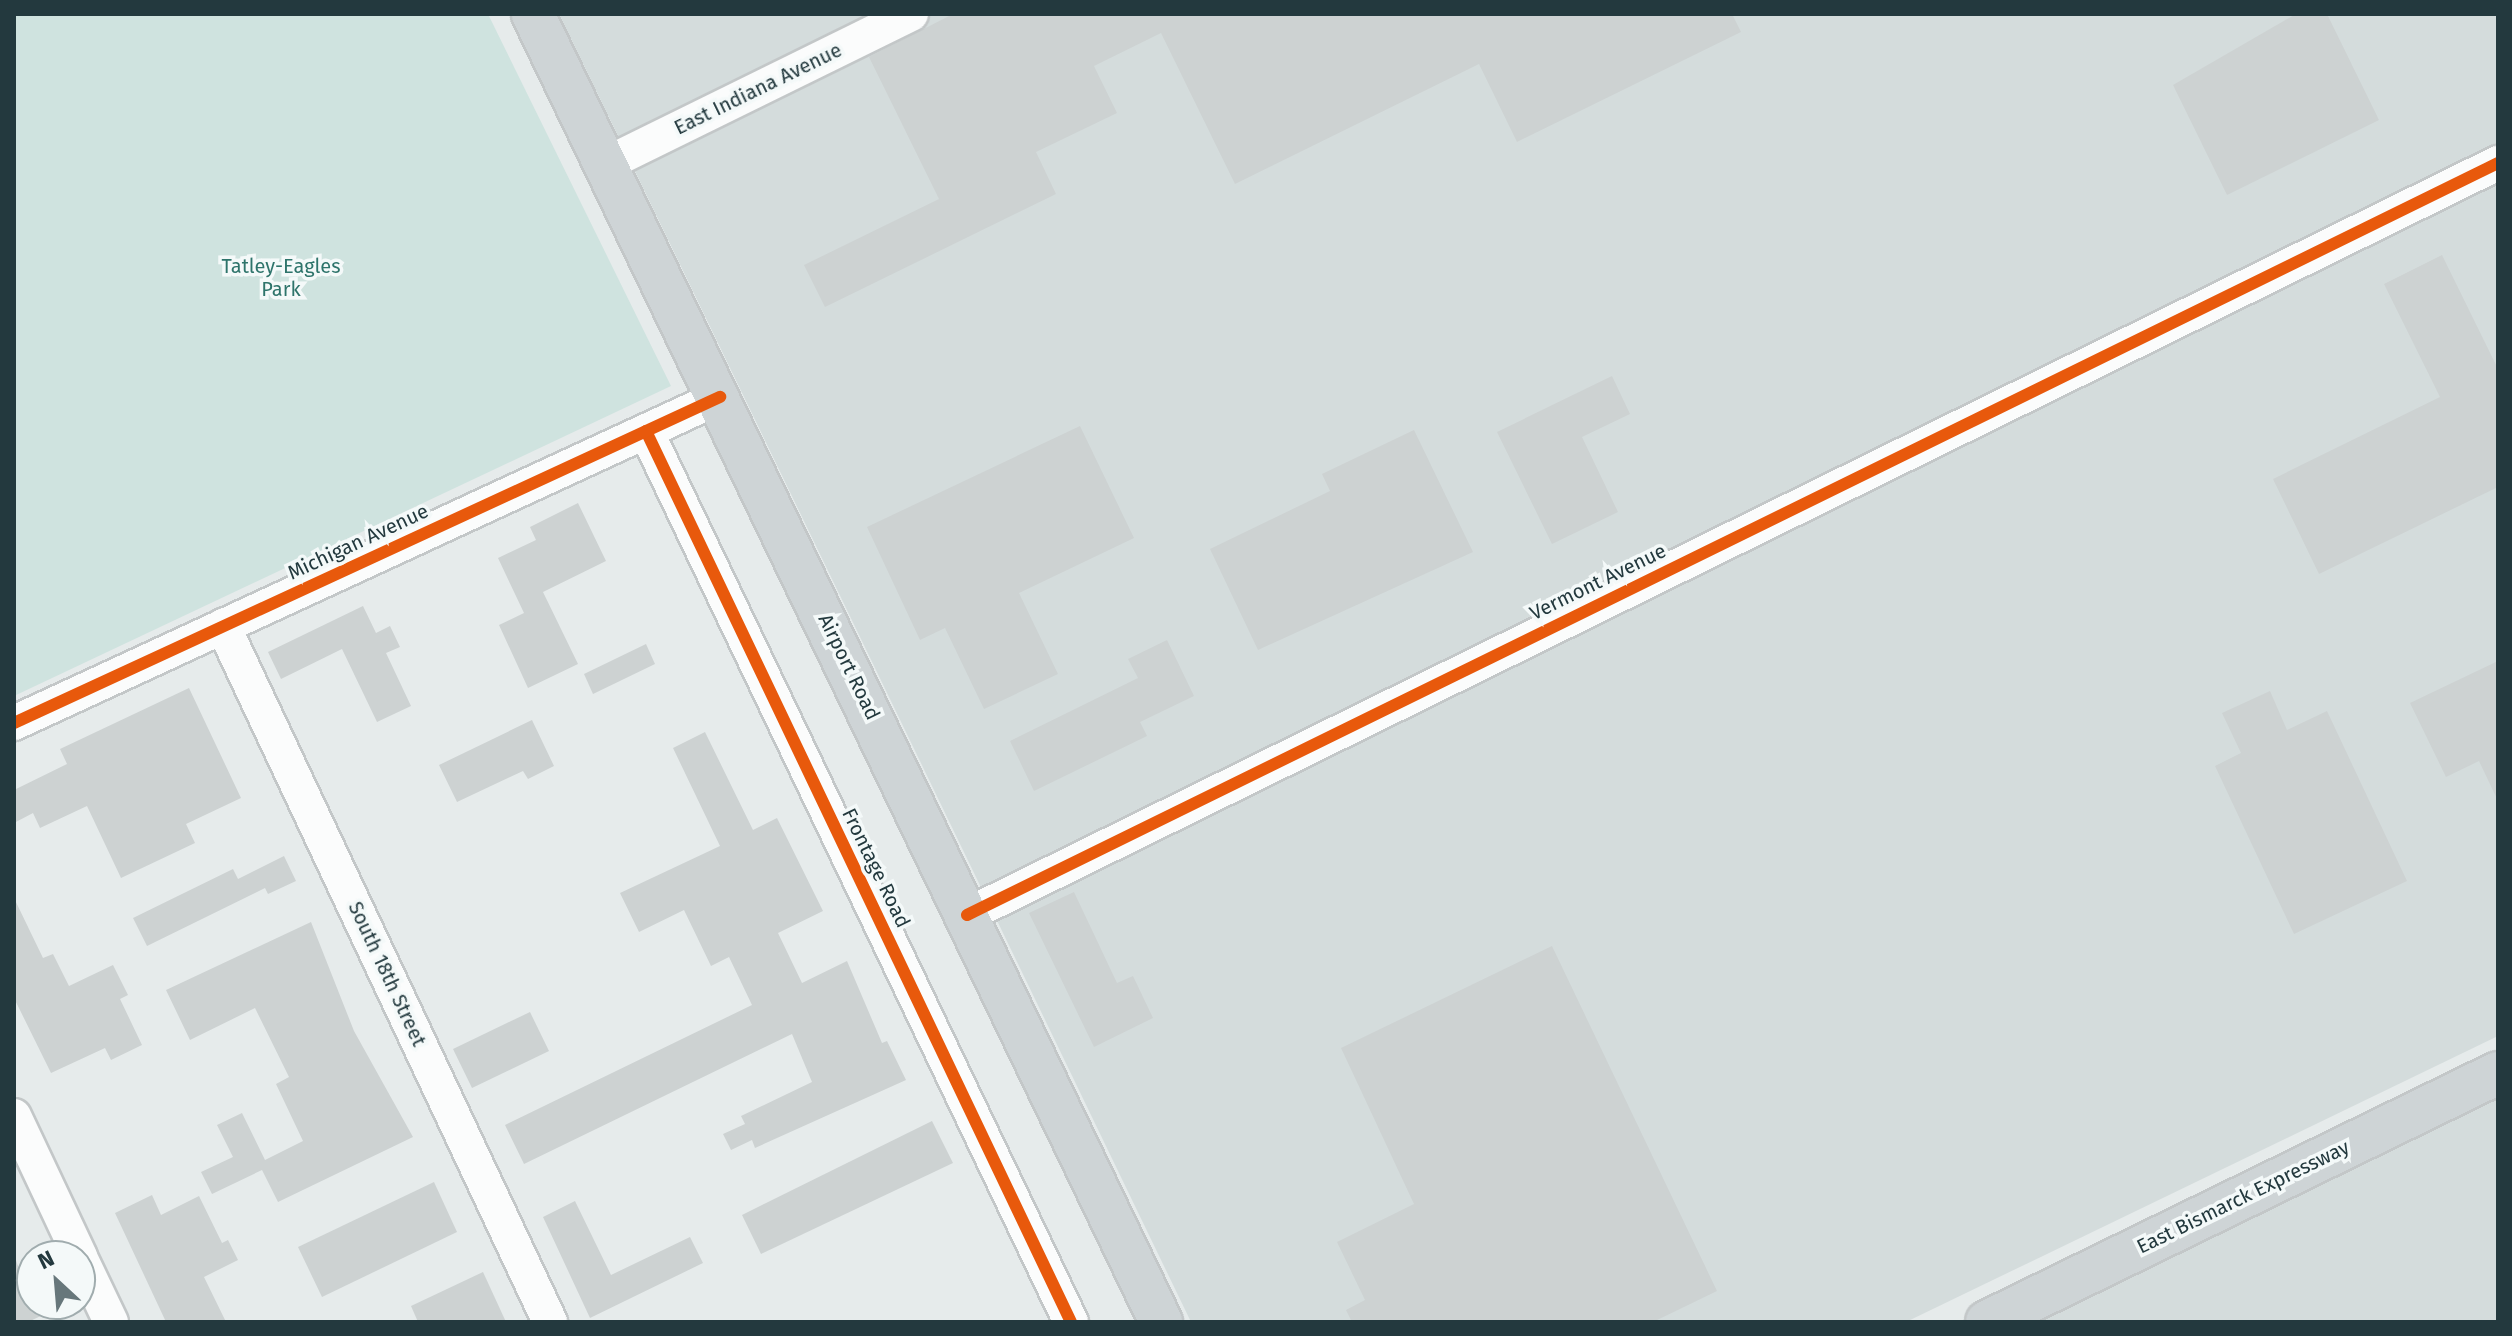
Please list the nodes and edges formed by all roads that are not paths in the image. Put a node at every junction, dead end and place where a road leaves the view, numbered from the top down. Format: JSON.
{"nodes":[{"id":1,"x":533,"y":14,"type":"edge"},
{"id":2,"x":911,"y":14,"type":"edge"},
{"id":3,"x":2498,"y":163,"type":"edge"},
{"id":4,"x":606,"y":164,"type":"junction"},
{"id":5,"x":720,"y":397,"type":"junction"},
{"id":6,"x":646,"y":431,"type":"junction"},
{"id":7,"x":223,"y":626,"type":"junction"},
{"id":8,"x":14,"y":723,"type":"edge"},
{"id":9,"x":967,"y":915,"type":"junction"},
{"id":10,"x":2498,"y":1073,"type":"edge"},
{"id":11,"x":14,"y":1116,"type":"edge"},
{"id":12,"x":72,"y":1240,"type":"edge"},
{"id":13,"x":96,"y":1290,"type":"edge"},
{"id":14,"x":111,"y":1322,"type":"edge"},
{"id":15,"x":550,"y":1322,"type":"edge"},
{"id":16,"x":1071,"y":1322,"type":"edge"},
{"id":17,"x":1161,"y":1322,"type":"edge"},
{"id":18,"x":1987,"y":1322,"type":"edge"}],
"edges":[{"from":1,"to":4,"type":"main road","name":"Airport Road"},
{"from":2,"to":4,"type":"street","name":"East Indiana Avenue"},
{"from":3,"to":9,"type":"street","name":"Vermont Avenue"},
{"from":4,"to":5,"type":"main road","name":"Airport Road"},
{"from":5,"to":6,"type":"street","name":"Michigan Avenue"},
{"from":5,"to":9,"type":"main road","name":"Airport Road"},
{"from":6,"to":7,"type":"street","name":"Michigan Avenue"},
{"from":6,"to":16,"type":"street","name":"Frontage Road"},
{"from":7,"to":8,"type":"street","name":"Michigan Avenue"},
{"from":7,"to":15,"type":"street","name":"South 18th Street"},
{"from":9,"to":17,"type":"main road","name":"Airport Road"},
{"from":10,"to":18,"type":"main road","name":"East Bismarck Expressway"},
{"from":11,"to":12,"type":"street"},
{"from":13,"to":14,"type":"street"}]}
